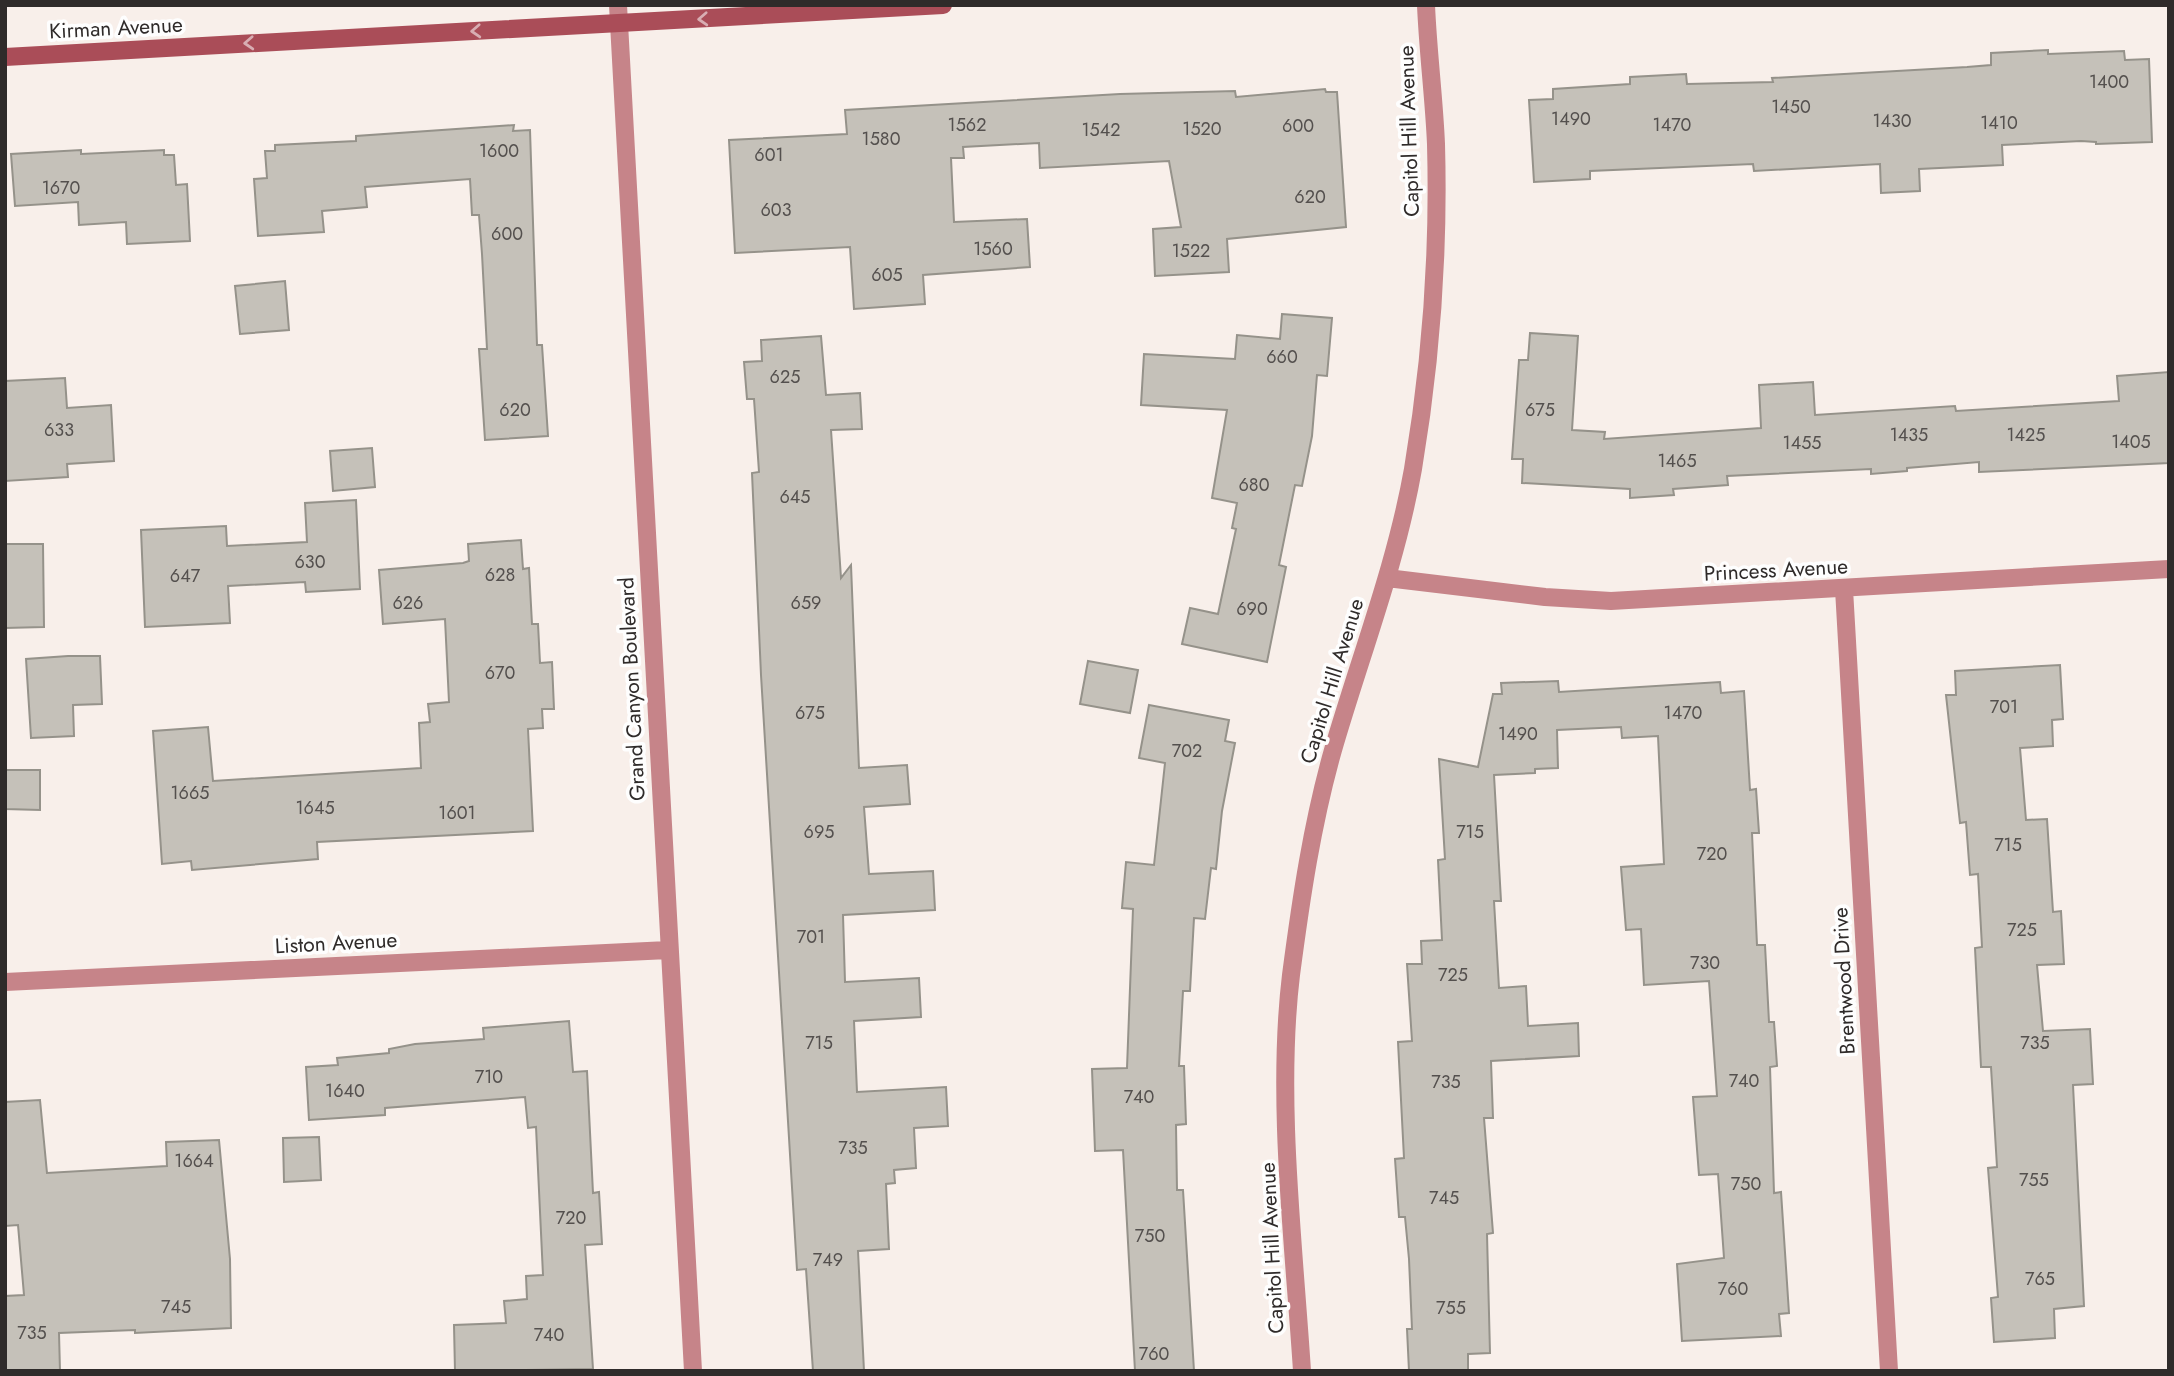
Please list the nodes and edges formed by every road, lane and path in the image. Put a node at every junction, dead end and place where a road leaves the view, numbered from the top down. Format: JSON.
{"nodes":[{"id":1,"x":943,"y":5,"type":"edge"},
{"id":2,"x":1426,"y":5,"type":"edge"},
{"id":3,"x":618,"y":14,"type":"edge"},
{"id":4,"x":5,"y":57,"type":"edge"},
{"id":5,"x":2169,"y":569,"type":"edge"},
{"id":6,"x":1387,"y":578,"type":"junction"},
{"id":7,"x":1844,"y":589,"type":"junction"},
{"id":8,"x":668,"y":950,"type":"junction"},
{"id":9,"x":5,"y":982,"type":"edge"},
{"id":10,"x":693,"y":1371,"type":"edge"},
{"id":11,"x":1302,"y":1371,"type":"edge"},
{"id":12,"x":1889,"y":1371,"type":"edge"}],
"edges":[{"from":1,"to":3,"type":"street","name":"Kirman Avenue","one_way":true},
{"from":2,"to":6,"type":"street","name":"Capitol Hill Avenue"},
{"from":3,"to":4,"type":"street","name":"Kirman Avenue","one_way":true},
{"from":3,"to":8,"type":"street","name":"Grand Canyon Boulevard"},
{"from":5,"to":7,"type":"street","name":"Princess Avenue"},
{"from":6,"to":7,"type":"street","name":"Princess Avenue"},
{"from":6,"to":11,"type":"street","name":"Capitol Hill Avenue"},
{"from":7,"to":12,"type":"street","name":"Brentwood Drive"},
{"from":8,"to":9,"type":"street","name":"Liston Avenue"},
{"from":8,"to":10,"type":"street","name":"Grand Canyon Boulevard"}]}
